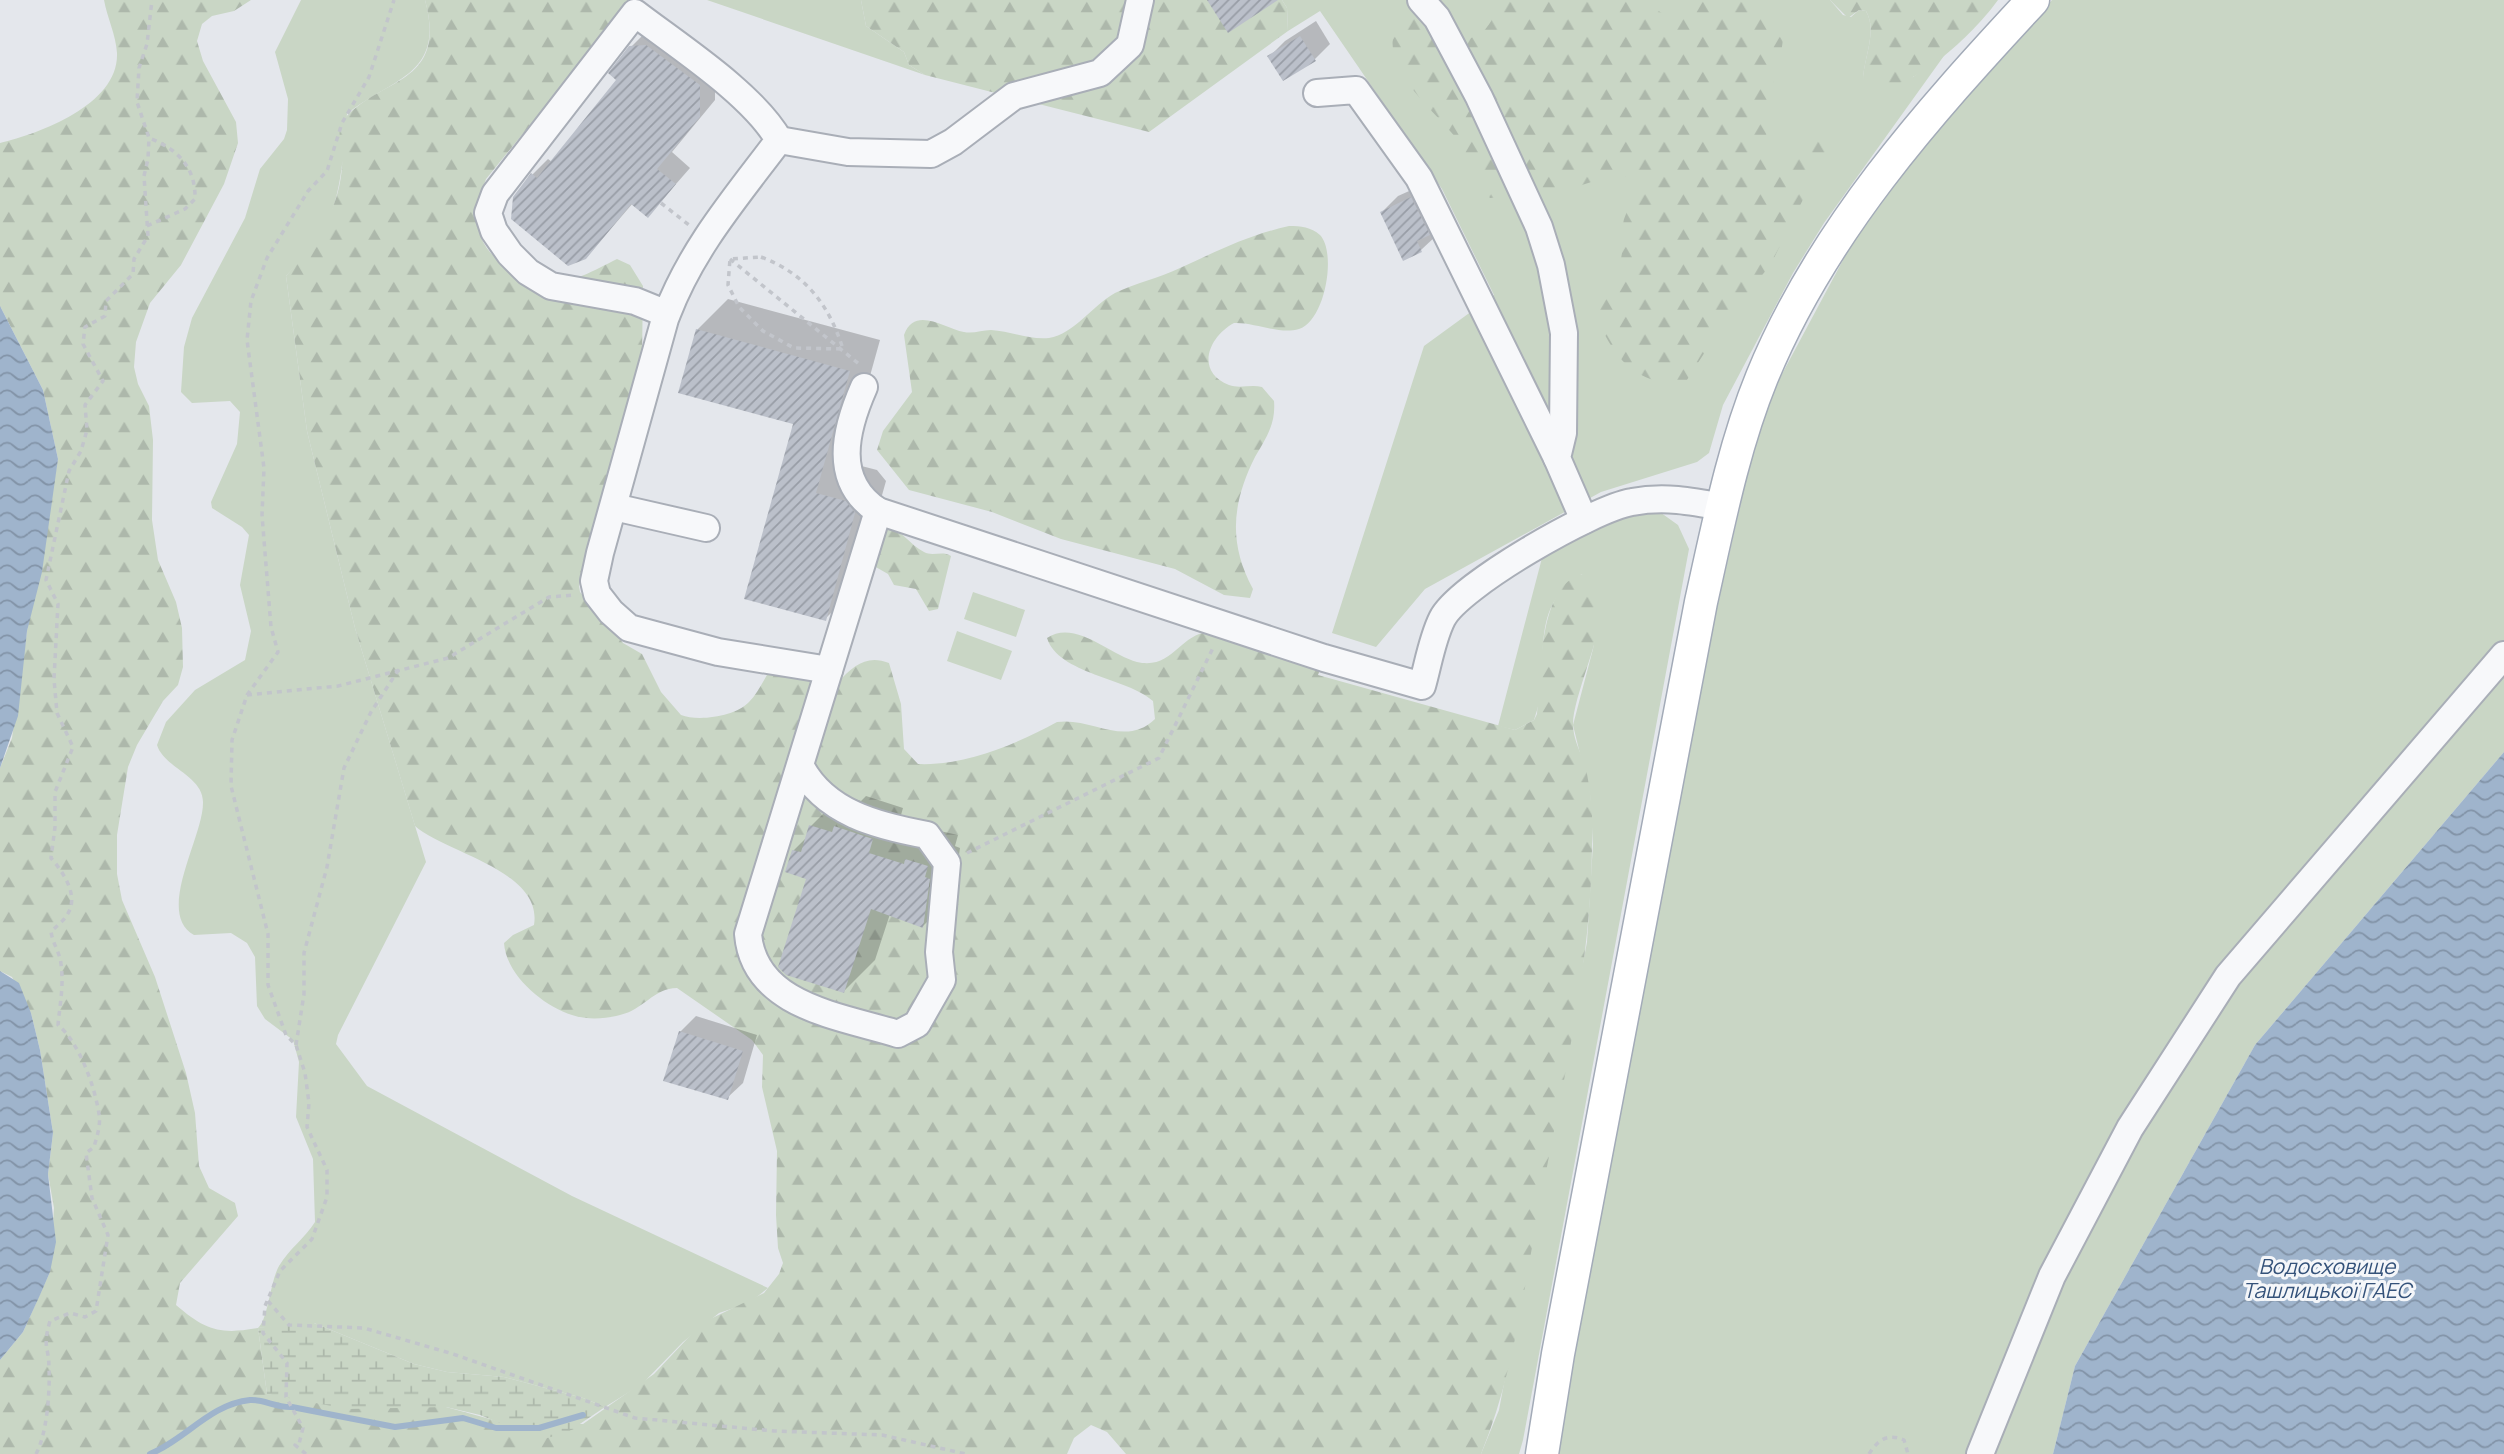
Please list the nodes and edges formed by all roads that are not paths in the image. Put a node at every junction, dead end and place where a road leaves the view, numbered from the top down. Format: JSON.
{"nodes":[{"id":1,"x":1140,"y":0,"type":"edge"},
{"id":2,"x":1421,"y":0,"type":"edge"},
{"id":3,"x":2033,"y":0,"type":"edge"},
{"id":4,"x":1317,"y":93,"type":"dead end"},
{"id":5,"x":779,"y":140,"type":"junction"},
{"id":6,"x":667,"y":314,"type":"junction"},
{"id":7,"x":864,"y":387,"type":"road end"},
{"id":8,"x":1557,"y":458,"type":"junction"},
{"id":9,"x":614,"y":506,"type":"junction"},
{"id":10,"x":1722,"y":506,"type":"junction"},
{"id":11,"x":878,"y":511,"type":"junction"},
{"id":12,"x":1584,"y":520,"type":"junction"},
{"id":13,"x":706,"y":528,"type":"dead end"},
{"id":14,"x":2504,"y":655,"type":"edge"},
{"id":15,"x":829,"y":670,"type":"junction"},
{"id":16,"x":800,"y":765,"type":"junction"},
{"id":17,"x":1542,"y":1454,"type":"edge"},
{"id":18,"x":1980,"y":1454,"type":"edge"}],
"edges":[{"from":1,"to":5,"type":"lane"},
{"from":2,"to":8,"type":"lane"},
{"from":3,"to":10,"type":"main road"},
{"from":4,"to":8,"type":"lane"},
{"from":5,"to":6,"type":"lane"},
{"from":5,"to":6,"type":"lane"},
{"from":6,"to":9,"type":"lane"},
{"from":7,"to":11,"type":"lane"},
{"from":8,"to":12,"type":"lane"},
{"from":9,"to":13,"type":"lane"},
{"from":9,"to":15,"type":"lane"},
{"from":10,"to":12,"type":"lane"},
{"from":10,"to":17,"type":"main road"},
{"from":11,"to":12,"type":"lane"},
{"from":11,"to":15,"type":"lane"},
{"from":14,"to":18,"type":"lane"},
{"from":15,"to":16,"type":"lane"},
{"from":16,"to":16,"type":"lane"}]}
